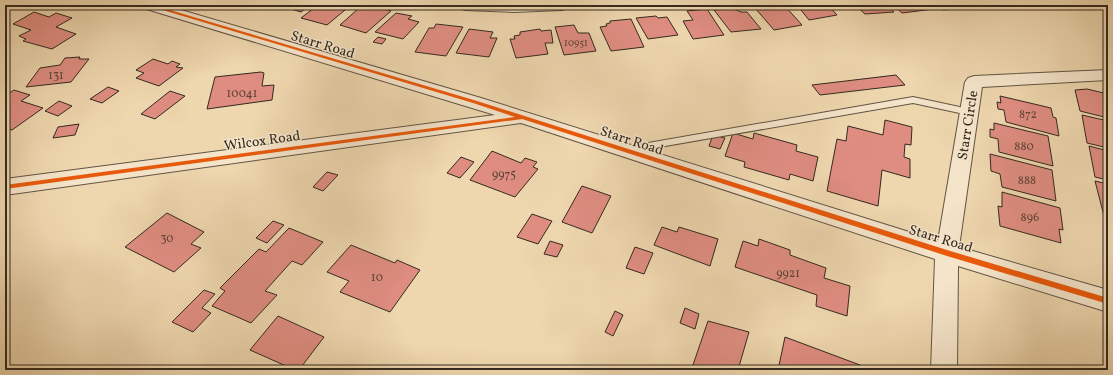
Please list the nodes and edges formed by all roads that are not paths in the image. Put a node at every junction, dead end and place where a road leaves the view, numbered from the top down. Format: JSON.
{"nodes":[{"id":1,"x":148,"y":5,"type":"edge"},
{"id":2,"x":465,"y":5,"type":"edge"},
{"id":3,"x":562,"y":5,"type":"edge"},
{"id":4,"x":1108,"y":75,"type":"edge"},
{"id":5,"x":969,"y":112,"type":"junction"},
{"id":6,"x":522,"y":118,"type":"junction"},
{"id":7,"x":623,"y":150,"type":"junction"},
{"id":8,"x":5,"y":187,"type":"edge"},
{"id":9,"x":947,"y":253,"type":"junction"},
{"id":10,"x":1108,"y":301,"type":"edge"},
{"id":11,"x":944,"y":370,"type":"edge"}],
"edges":[{"from":1,"to":6,"type":"street","name":"Starr Road"},
{"from":2,"to":3,"type":"street"},
{"from":4,"to":5,"type":"street","name":"Starr Circle"},
{"from":5,"to":7,"type":"lane"},
{"from":5,"to":9,"type":"street","name":"Starr Circle"},
{"from":6,"to":7,"type":"street","name":"Starr Road"},
{"from":6,"to":8,"type":"street","name":"Wilcox Road"},
{"from":7,"to":9,"type":"street","name":"Starr Road"},
{"from":9,"to":10,"type":"street","name":"Starr Road"},
{"from":9,"to":11,"type":"street","name":"Starr Circle"}]}
